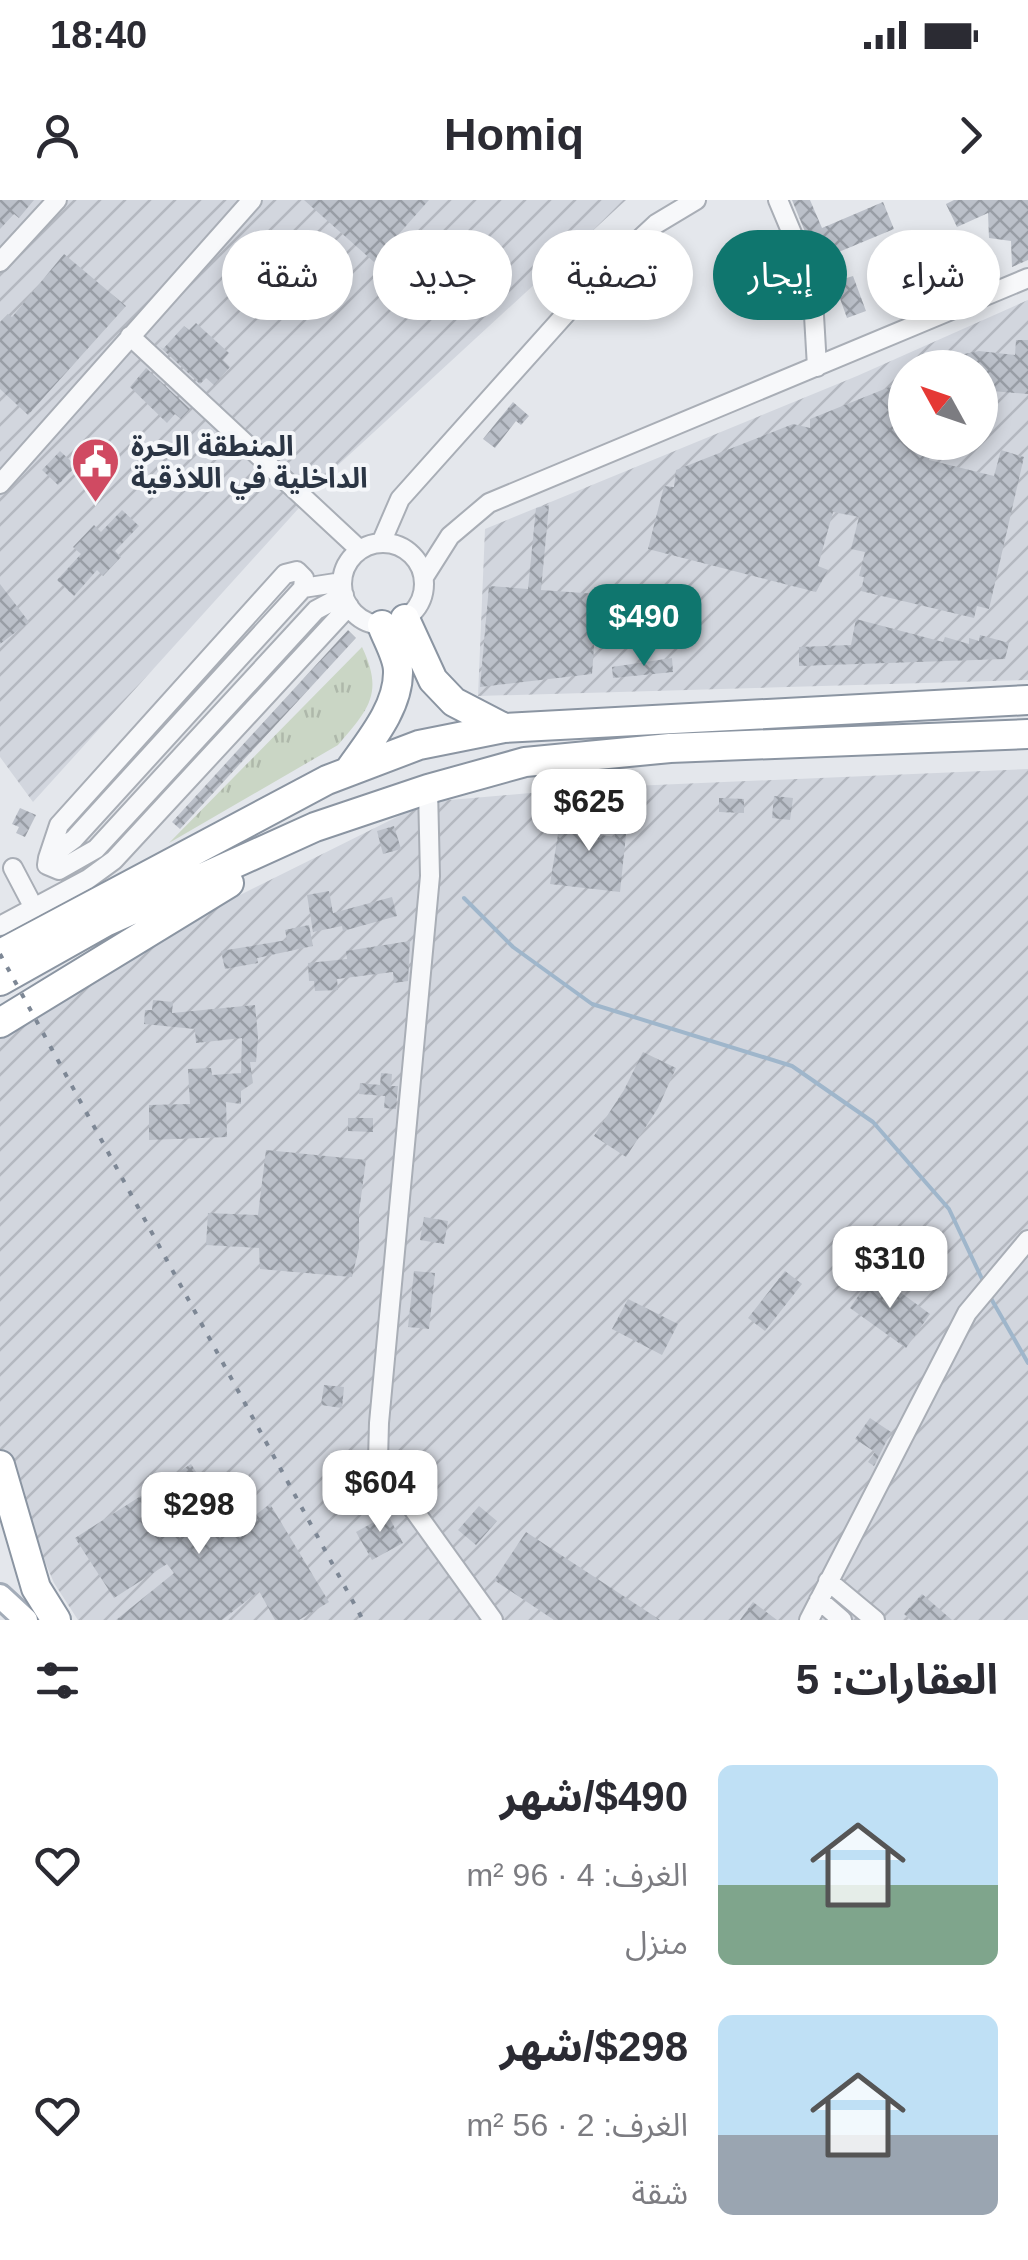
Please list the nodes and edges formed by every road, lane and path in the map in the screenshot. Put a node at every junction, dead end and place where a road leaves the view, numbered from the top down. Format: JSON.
{"nodes":[{"id":1,"x":57,"y":200,"type":"edge"},
{"id":2,"x":252,"y":200,"type":"edge"},
{"id":3,"x":696,"y":200,"type":"edge"},
{"id":4,"x":778,"y":200,"type":"edge"},
{"id":5,"x":0,"y":262,"type":"edge"},
{"id":6,"x":1028,"y":278,"type":"edge"},
{"id":7,"x":130,"y":336,"type":"junction"},
{"id":8,"x":817,"y":367,"type":"junction"},
{"id":9,"x":0,"y":484,"type":"edge"},
{"id":10,"x":381,"y":543,"type":"junction"},
{"id":11,"x":360,"y":550,"type":"junction"},
{"id":12,"x":424,"y":577,"type":"junction"},
{"id":13,"x":345,"y":595,"type":"junction"},
{"id":14,"x":393,"y":622,"type":"junction"},
{"id":15,"x":1028,"y":700,"type":"edge"},
{"id":16,"x":504,"y":728,"type":"junction"},
{"id":17,"x":1028,"y":734,"type":"edge"},
{"id":18,"x":348,"y":772,"type":"junction"},
{"id":19,"x":428,"y":789,"type":"junction"},
{"id":20,"x":276,"y":847,"type":"junction"},
{"id":21,"x":13,"y":868,"type":"dead end"},
{"id":22,"x":34,"y":908,"type":"junction"},
{"id":23,"x":0,"y":926,"type":"edge"},
{"id":24,"x":0,"y":954,"type":"edge"},
{"id":25,"x":0,"y":981,"type":"edge"},
{"id":26,"x":0,"y":1023,"type":"edge"},
{"id":27,"x":1028,"y":1240,"type":"edge"},
{"id":28,"x":0,"y":1466,"type":"edge"},
{"id":29,"x":828,"y":1581,"type":"junction"},
{"id":30,"x":0,"y":1596,"type":"edge"},
{"id":31,"x":819,"y":1600,"type":"junction"},
{"id":32,"x":26,"y":1620,"type":"edge"},
{"id":33,"x":56,"y":1620,"type":"edge"},
{"id":34,"x":493,"y":1620,"type":"edge"},
{"id":35,"x":809,"y":1620,"type":"edge"},
{"id":36,"x":842,"y":1620,"type":"edge"},
{"id":37,"x":874,"y":1620,"type":"edge"}],
"edges":[{"from":1,"to":5,"type":"street"},
{"from":2,"to":7,"type":"street"},
{"from":3,"to":10,"type":"street"},
{"from":4,"to":8,"type":"street"},
{"from":6,"to":8,"type":"street"},
{"from":7,"to":9,"type":"street"},
{"from":7,"to":11,"type":"street"},
{"from":8,"to":12,"type":"street"},
{"from":10,"to":11,"type":"street"},
{"from":10,"to":12,"type":"street"},
{"from":11,"to":13,"type":"street"},
{"from":12,"to":14,"type":"street"},
{"from":13,"to":13,"type":"street"},
{"from":13,"to":14,"type":"street"},
{"from":13,"to":22,"type":"street"},
{"from":14,"to":16,"type":"highway"},
{"from":14,"to":18,"type":"highway"},
{"from":15,"to":16,"type":"highway"},
{"from":16,"to":18,"type":"highway"},
{"from":17,"to":19,"type":"highway"},
{"from":18,"to":24,"type":"highway"},
{"from":19,"to":20,"type":"highway"},
{"from":19,"to":34,"type":"street"},
{"from":20,"to":25,"type":"highway"},
{"from":20,"to":26,"type":"highway"},
{"from":21,"to":22,"type":"street"},
{"from":22,"to":23,"type":"street"},
{"from":27,"to":29,"type":"street"},
{"from":28,"to":33,"type":"highway"},
{"from":29,"to":31,"type":"street"},
{"from":29,"to":37,"type":"street"},
{"from":30,"to":32,"type":"main road"},
{"from":31,"to":35,"type":"street"},
{"from":31,"to":36,"type":"street"}]}
